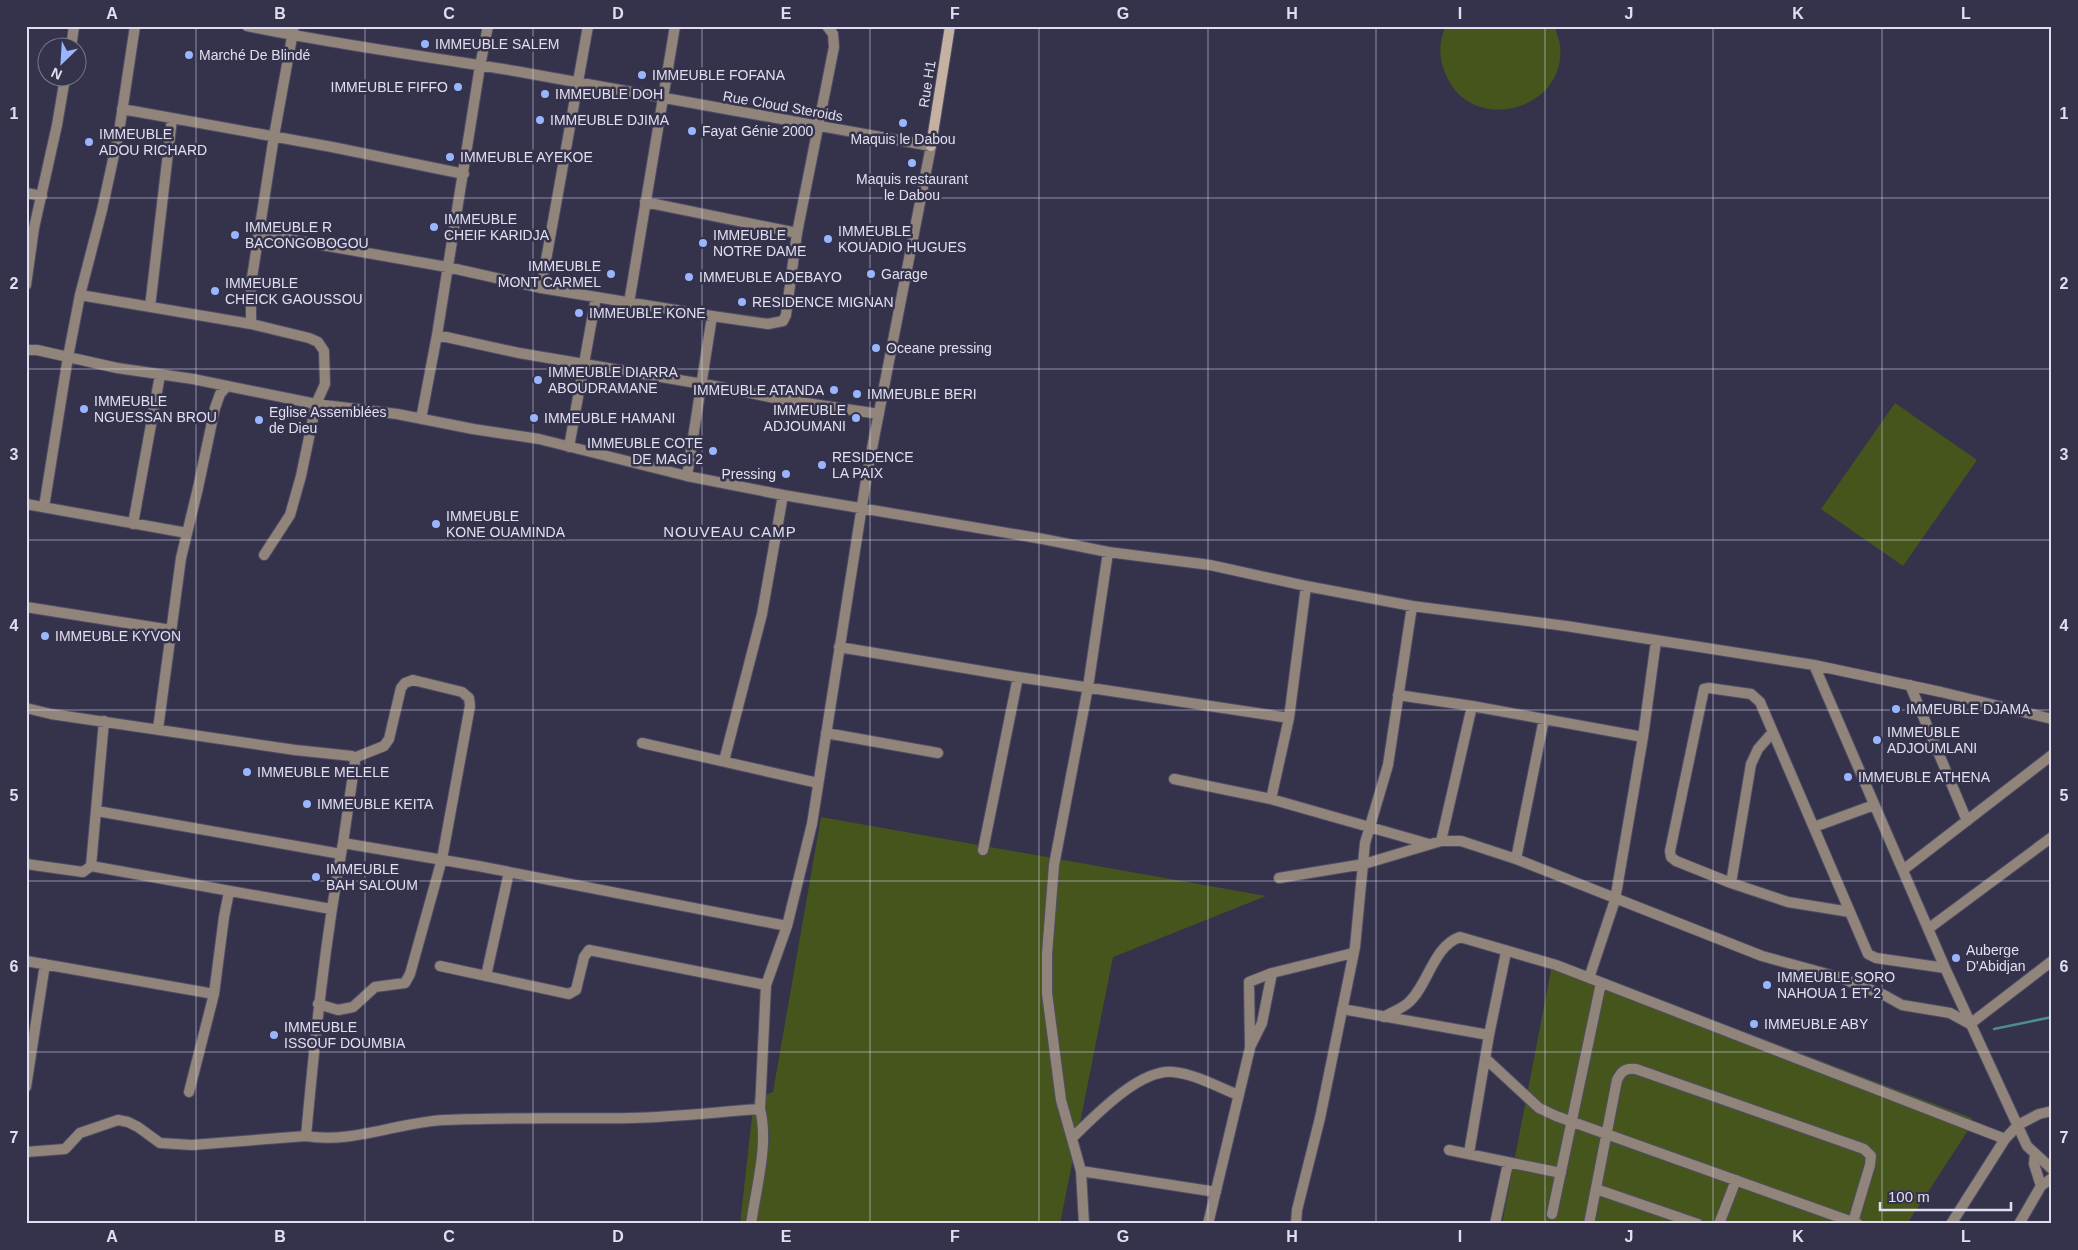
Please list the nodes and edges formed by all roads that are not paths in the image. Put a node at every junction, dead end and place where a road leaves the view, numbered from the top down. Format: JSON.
{"nodes":[{"id":1,"x":135,"y":26,"type":"edge"},
{"id":2,"x":247,"y":26,"type":"edge"},
{"id":3,"x":488,"y":26,"type":"edge"},
{"id":4,"x":588,"y":26,"type":"edge"},
{"id":5,"x":675,"y":26,"type":"edge"},
{"id":6,"x":950,"y":26,"type":"edge"},
{"id":7,"x":832,"y":29,"type":"edge"},
{"id":8,"x":293,"y":31,"type":"edge"},
{"id":9,"x":480,"y":66,"type":"junction"},
{"id":10,"x":578,"y":83,"type":"junction"},
{"id":11,"x":63,"y":88,"type":"edge"},
{"id":12,"x":662,"y":98,"type":"junction"},
{"id":13,"x":122,"y":109,"type":"junction"},
{"id":14,"x":172,"y":119,"type":"junction"},
{"id":15,"x":818,"y":127,"type":"junction"},
{"id":16,"x":274,"y":136,"type":"junction"},
{"id":17,"x":931,"y":146,"type":"junction"},
{"id":18,"x":464,"y":174,"type":"junction"},
{"id":19,"x":26,"y":193,"type":"edge"},
{"id":20,"x":42,"y":196,"type":"junction"},
{"id":21,"x":645,"y":202,"type":"junction"},
{"id":22,"x":797,"y":233,"type":"junction"},
{"id":23,"x":259,"y":234,"type":"junction"},
{"id":24,"x":447,"y":267,"type":"junction"},
{"id":25,"x":26,"y":284,"type":"edge"},
{"id":26,"x":541,"y":288,"type":"junction"},
{"id":27,"x":80,"y":295,"type":"junction"},
{"id":28,"x":596,"y":297,"type":"junction"},
{"id":29,"x":629,"y":303,"type":"junction"},
{"id":30,"x":150,"y":307,"type":"junction"},
{"id":31,"x":712,"y":316,"type":"junction"},
{"id":32,"x":251,"y":324,"type":"junction"},
{"id":33,"x":437,"y":335,"type":"junction"},
{"id":34,"x":26,"y":350,"type":"edge"},
{"id":35,"x":68,"y":357,"type":"junction"},
{"id":36,"x":584,"y":365,"type":"junction"},
{"id":37,"x":160,"y":374,"type":"junction"},
{"id":38,"x":701,"y":384,"type":"junction"},
{"id":39,"x":226,"y":387,"type":"junction"},
{"id":40,"x":316,"y":404,"type":"junction"},
{"id":41,"x":879,"y":414,"type":"junction"},
{"id":42,"x":421,"y":419,"type":"junction"},
{"id":43,"x":569,"y":447,"type":"junction"},
{"id":44,"x":687,"y":476,"type":"junction"},
{"id":45,"x":783,"y":495,"type":"junction"},
{"id":46,"x":26,"y":504,"type":"edge"},
{"id":47,"x":44,"y":507,"type":"junction"},
{"id":48,"x":862,"y":508,"type":"junction"},
{"id":49,"x":133,"y":524,"type":"junction"},
{"id":50,"x":187,"y":533,"type":"junction"},
{"id":51,"x":1108,"y":552,"type":"junction"},
{"id":52,"x":264,"y":555,"type":"dead end"},
{"id":53,"x":1306,"y":586,"type":"junction"},
{"id":54,"x":1412,"y":606,"type":"junction"},
{"id":55,"x":26,"y":607,"type":"edge"},
{"id":56,"x":171,"y":630,"type":"junction"},
{"id":57,"x":1656,"y":641,"type":"junction"},
{"id":58,"x":839,"y":647,"type":"junction"},
{"id":59,"x":1814,"y":665,"type":"junction"},
{"id":60,"x":1018,"y":677,"type":"junction"},
{"id":61,"x":1910,"y":685,"type":"junction"},
{"id":62,"x":1088,"y":687,"type":"junction"},
{"id":63,"x":1398,"y":695,"type":"junction"},
{"id":64,"x":1472,"y":706,"type":"junction"},
{"id":65,"x":26,"y":708,"type":"edge"},
{"id":66,"x":1289,"y":718,"type":"junction"},
{"id":67,"x":1544,"y":719,"type":"junction"},
{"id":68,"x":2052,"y":719,"type":"edge"},
{"id":69,"x":104,"y":721,"type":"junction"},
{"id":70,"x":158,"y":729,"type":"junction"},
{"id":71,"x":826,"y":733,"type":"junction"},
{"id":72,"x":1772,"y":733,"type":"junction"},
{"id":73,"x":1643,"y":737,"type":"junction"},
{"id":74,"x":642,"y":743,"type":"dead end"},
{"id":75,"x":938,"y":753,"type":"dead end"},
{"id":76,"x":2052,"y":755,"type":"edge"},
{"id":77,"x":354,"y":758,"type":"junction"},
{"id":78,"x":724,"y":761,"type":"junction"},
{"id":79,"x":1174,"y":779,"type":"dead end"},
{"id":80,"x":818,"y":783,"type":"junction"},
{"id":81,"x":1272,"y":799,"type":"junction"},
{"id":82,"x":1874,"y":804,"type":"junction"},
{"id":83,"x":97,"y":812,"type":"junction"},
{"id":84,"x":1967,"y":820,"type":"junction"},
{"id":85,"x":1814,"y":826,"type":"junction"},
{"id":86,"x":1370,"y":829,"type":"junction"},
{"id":87,"x":2052,"y":837,"type":"edge"},
{"id":88,"x":1441,"y":841,"type":"junction"},
{"id":89,"x":343,"y":843,"type":"junction"},
{"id":90,"x":1429,"y":844,"type":"junction"},
{"id":91,"x":983,"y":850,"type":"dead end"},
{"id":92,"x":341,"y":854,"type":"junction"},
{"id":93,"x":442,"y":859,"type":"junction"},
{"id":94,"x":1516,"y":859,"type":"junction"},
{"id":95,"x":26,"y":864,"type":"edge"},
{"id":96,"x":1364,"y":864,"type":"junction"},
{"id":97,"x":91,"y":866,"type":"junction"},
{"id":98,"x":1903,"y":870,"type":"junction"},
{"id":99,"x":508,"y":872,"type":"junction"},
{"id":100,"x":1279,"y":878,"type":"dead end"},
{"id":101,"x":1731,"y":883,"type":"junction"},
{"id":102,"x":229,"y":892,"type":"junction"},
{"id":103,"x":1615,"y":900,"type":"junction"},
{"id":104,"x":331,"y":909,"type":"junction"},
{"id":105,"x":1850,"y":912,"type":"junction"},
{"id":106,"x":787,"y":926,"type":"junction"},
{"id":107,"x":1928,"y":929,"type":"junction"},
{"id":108,"x":1506,"y":952,"type":"junction"},
{"id":109,"x":1354,"y":953,"type":"junction"},
{"id":110,"x":26,"y":961,"type":"edge"},
{"id":111,"x":2052,"y":961,"type":"edge"},
{"id":112,"x":45,"y":964,"type":"junction"},
{"id":113,"x":440,"y":966,"type":"dead end"},
{"id":114,"x":1945,"y":968,"type":"junction"},
{"id":115,"x":1272,"y":974,"type":"junction"},
{"id":116,"x":486,"y":976,"type":"junction"},
{"id":117,"x":1589,"y":978,"type":"junction"},
{"id":118,"x":1601,"y":983,"type":"junction"},
{"id":119,"x":766,"y":986,"type":"junction"},
{"id":120,"x":214,"y":994,"type":"junction"},
{"id":121,"x":318,"y":1004,"type":"junction"},
{"id":122,"x":1342,"y":1009,"type":"junction"},
{"id":123,"x":26,"y":1013,"type":"edge"},
{"id":124,"x":38,"y":1015,"type":"junction"},
{"id":125,"x":1384,"y":1017,"type":"junction"},
{"id":126,"x":1970,"y":1024,"type":"junction"},
{"id":127,"x":1489,"y":1035,"type":"junction"},
{"id":128,"x":1250,"y":1048,"type":"junction"},
{"id":129,"x":1485,"y":1058,"type":"junction"},
{"id":130,"x":26,"y":1086,"type":"edge"},
{"id":131,"x":189,"y":1092,"type":"dead end"},
{"id":132,"x":1238,"y":1094,"type":"junction"},
{"id":133,"x":760,"y":1109,"type":"junction"},
{"id":134,"x":2052,"y":1111,"type":"edge"},
{"id":135,"x":1572,"y":1122,"type":"junction"},
{"id":136,"x":2018,"y":1125,"type":"junction"},
{"id":137,"x":1606,"y":1133,"type":"junction"},
{"id":138,"x":306,"y":1136,"type":"junction"},
{"id":139,"x":1072,"y":1138,"type":"junction"},
{"id":140,"x":2005,"y":1139,"type":"junction"},
{"id":141,"x":1449,"y":1150,"type":"dead end"},
{"id":142,"x":26,"y":1152,"type":"edge"},
{"id":143,"x":1469,"y":1154,"type":"junction"},
{"id":144,"x":2035,"y":1154,"type":"junction"},
{"id":145,"x":1508,"y":1162,"type":"junction"},
{"id":146,"x":2052,"y":1169,"type":"edge"},
{"id":147,"x":1081,"y":1171,"type":"junction"},
{"id":148,"x":1561,"y":1173,"type":"junction"},
{"id":149,"x":2052,"y":1178,"type":"edge"},
{"id":150,"x":1736,"y":1180,"type":"junction"},
{"id":151,"x":2040,"y":1186,"type":"junction"},
{"id":152,"x":1596,"y":1189,"type":"junction"},
{"id":153,"x":1216,"y":1192,"type":"junction"},
{"id":154,"x":1552,"y":1214,"type":"dead end"},
{"id":155,"x":1855,"y":1223,"type":"edge"},
{"id":156,"x":751,"y":1224,"type":"edge"},
{"id":157,"x":1084,"y":1224,"type":"edge"},
{"id":158,"x":1208,"y":1224,"type":"edge"},
{"id":159,"x":1296,"y":1224,"type":"edge"},
{"id":160,"x":1496,"y":1224,"type":"edge"},
{"id":161,"x":1589,"y":1224,"type":"edge"},
{"id":162,"x":1698,"y":1224,"type":"edge"},
{"id":163,"x":1719,"y":1224,"type":"edge"},
{"id":164,"x":1951,"y":1224,"type":"edge"},
{"id":165,"x":2019,"y":1224,"type":"edge"}],
"edges":[{"from":1,"to":13,"type":"street"},
{"from":2,"to":8,"type":"street","name":"Rue Cloud Steroids"},
{"from":3,"to":9,"type":"street"},
{"from":4,"to":10,"type":"street"},
{"from":5,"to":12,"type":"street"},
{"from":6,"to":17,"type":"street","name":"Rue H1"},
{"from":7,"to":15,"type":"street"},
{"from":8,"to":9,"type":"street","name":"Rue Cloud Steroids"},
{"from":8,"to":16,"type":"street"},
{"from":9,"to":10,"type":"street","name":"Rue Cloud Steroids"},
{"from":9,"to":18,"type":"street"},
{"from":10,"to":12,"type":"street","name":"Rue Cloud Steroids"},
{"from":10,"to":26,"type":"street"},
{"from":11,"to":20,"type":"street"},
{"from":12,"to":15,"type":"street","name":"Rue Cloud Steroids"},
{"from":12,"to":21,"type":"street"},
{"from":13,"to":14,"type":"street"},
{"from":13,"to":27,"type":"street"},
{"from":14,"to":16,"type":"street"},
{"from":14,"to":30,"type":"street"},
{"from":15,"to":17,"type":"street","name":"Rue Cloud Steroids"},
{"from":15,"to":22,"type":"street"},
{"from":16,"to":18,"type":"street"},
{"from":16,"to":23,"type":"street"},
{"from":17,"to":41,"type":"street"},
{"from":18,"to":24,"type":"street"},
{"from":19,"to":20,"type":"street"},
{"from":20,"to":25,"type":"street"},
{"from":21,"to":22,"type":"street"},
{"from":21,"to":29,"type":"street"},
{"from":22,"to":31,"type":"street"},
{"from":23,"to":24,"type":"street"},
{"from":23,"to":32,"type":"street"},
{"from":24,"to":26,"type":"street"},
{"from":24,"to":33,"type":"street"},
{"from":26,"to":28,"type":"street"},
{"from":27,"to":30,"type":"street"},
{"from":27,"to":35,"type":"street"},
{"from":28,"to":29,"type":"street"},
{"from":28,"to":36,"type":"street"},
{"from":29,"to":31,"type":"street"},
{"from":30,"to":32,"type":"street"},
{"from":31,"to":38,"type":"street"},
{"from":32,"to":40,"type":"street"},
{"from":33,"to":36,"type":"street"},
{"from":33,"to":42,"type":"street"},
{"from":34,"to":35,"type":"street"},
{"from":35,"to":37,"type":"street"},
{"from":35,"to":47,"type":"street"},
{"from":36,"to":38,"type":"street"},
{"from":36,"to":43,"type":"street"},
{"from":37,"to":39,"type":"street"},
{"from":37,"to":49,"type":"street"},
{"from":38,"to":41,"type":"street"},
{"from":38,"to":44,"type":"street"},
{"from":39,"to":40,"type":"street"},
{"from":39,"to":50,"type":"street"},
{"from":40,"to":42,"type":"street"},
{"from":40,"to":52,"type":"street"},
{"from":41,"to":48,"type":"street"},
{"from":42,"to":43,"type":"street"},
{"from":43,"to":44,"type":"street"},
{"from":44,"to":45,"type":"street"},
{"from":45,"to":48,"type":"street"},
{"from":45,"to":78,"type":"street"},
{"from":46,"to":47,"type":"street"},
{"from":47,"to":49,"type":"street"},
{"from":48,"to":51,"type":"street"},
{"from":48,"to":58,"type":"street"},
{"from":49,"to":50,"type":"street"},
{"from":50,"to":56,"type":"street"},
{"from":51,"to":53,"type":"street"},
{"from":51,"to":62,"type":"street"},
{"from":53,"to":54,"type":"street"},
{"from":53,"to":66,"type":"street"},
{"from":54,"to":57,"type":"street"},
{"from":54,"to":63,"type":"street"},
{"from":55,"to":56,"type":"street"},
{"from":56,"to":70,"type":"street"},
{"from":57,"to":59,"type":"street"},
{"from":57,"to":73,"type":"street"},
{"from":58,"to":60,"type":"street"},
{"from":58,"to":71,"type":"street"},
{"from":59,"to":61,"type":"street"},
{"from":59,"to":82,"type":"street"},
{"from":60,"to":62,"type":"street"},
{"from":60,"to":91,"type":"street"},
{"from":61,"to":68,"type":"street"},
{"from":61,"to":84,"type":"street"},
{"from":62,"to":66,"type":"street"},
{"from":62,"to":139,"type":"street"},
{"from":63,"to":64,"type":"street"},
{"from":63,"to":86,"type":"street"},
{"from":64,"to":67,"type":"street"},
{"from":64,"to":88,"type":"street"},
{"from":65,"to":69,"type":"street"},
{"from":66,"to":81,"type":"street"},
{"from":67,"to":73,"type":"street"},
{"from":67,"to":94,"type":"street"},
{"from":69,"to":70,"type":"street"},
{"from":69,"to":83,"type":"street"},
{"from":70,"to":77,"type":"street"},
{"from":71,"to":75,"type":"street"},
{"from":71,"to":80,"type":"street"},
{"from":72,"to":85,"type":"street"},
{"from":72,"to":101,"type":"street"},
{"from":72,"to":101,"type":"street"},
{"from":73,"to":103,"type":"street"},
{"from":74,"to":78,"type":"street"},
{"from":76,"to":84,"type":"street"},
{"from":77,"to":89,"type":"street"},
{"from":77,"to":93,"type":"street"},
{"from":78,"to":80,"type":"street"},
{"from":79,"to":81,"type":"street"},
{"from":80,"to":106,"type":"street"},
{"from":81,"to":86,"type":"street"},
{"from":82,"to":85,"type":"street"},
{"from":82,"to":98,"type":"street"},
{"from":83,"to":92,"type":"street"},
{"from":83,"to":97,"type":"street"},
{"from":84,"to":98,"type":"street"},
{"from":85,"to":105,"type":"street"},
{"from":86,"to":90,"type":"street"},
{"from":86,"to":96,"type":"street"},
{"from":87,"to":107,"type":"street"},
{"from":88,"to":90,"type":"street"},
{"from":88,"to":94,"type":"street"},
{"from":89,"to":92,"type":"street"},
{"from":89,"to":93,"type":"street"},
{"from":90,"to":96,"type":"street"},
{"from":92,"to":104,"type":"street"},
{"from":93,"to":99,"type":"street"},
{"from":93,"to":121,"type":"street"},
{"from":94,"to":103,"type":"street"},
{"from":95,"to":97,"type":"street"},
{"from":96,"to":100,"type":"street"},
{"from":96,"to":109,"type":"street"},
{"from":97,"to":102,"type":"street"},
{"from":98,"to":107,"type":"street"},
{"from":99,"to":106,"type":"street"},
{"from":99,"to":116,"type":"street"},
{"from":101,"to":105,"type":"street"},
{"from":102,"to":104,"type":"street"},
{"from":102,"to":120,"type":"street"},
{"from":103,"to":117,"type":"street"},
{"from":103,"to":126,"type":"street"},
{"from":104,"to":121,"type":"street"},
{"from":105,"to":114,"type":"street"},
{"from":106,"to":119,"type":"street"},
{"from":107,"to":114,"type":"street"},
{"from":108,"to":117,"type":"street"},
{"from":108,"to":125,"type":"street"},
{"from":108,"to":127,"type":"street"},
{"from":109,"to":115,"type":"street"},
{"from":109,"to":122,"type":"street"},
{"from":110,"to":112,"type":"street"},
{"from":111,"to":126,"type":"street"},
{"from":112,"to":120,"type":"street"},
{"from":112,"to":124,"type":"street"},
{"from":113,"to":116,"type":"street"},
{"from":114,"to":126,"type":"street"},
{"from":115,"to":128,"type":"street"},
{"from":115,"to":128,"type":"street"},
{"from":116,"to":119,"type":"street"},
{"from":117,"to":118,"type":"street"},
{"from":118,"to":135,"type":"street"},
{"from":118,"to":140,"type":"street"},
{"from":119,"to":133,"type":"street"},
{"from":120,"to":131,"type":"street"},
{"from":121,"to":138,"type":"street"},
{"from":122,"to":125,"type":"street"},
{"from":122,"to":159,"type":"street"},
{"from":123,"to":124,"type":"street"},
{"from":124,"to":130,"type":"street"},
{"from":125,"to":127,"type":"street"},
{"from":126,"to":136,"type":"street"},
{"from":127,"to":129,"type":"street"},
{"from":128,"to":132,"type":"street"},
{"from":129,"to":135,"type":"street"},
{"from":129,"to":143,"type":"street"},
{"from":132,"to":139,"type":"street"},
{"from":132,"to":153,"type":"street"},
{"from":133,"to":138,"type":"street"},
{"from":133,"to":156,"type":"street"},
{"from":134,"to":136,"type":"street"},
{"from":135,"to":137,"type":"street"},
{"from":135,"to":148,"type":"street"},
{"from":136,"to":140,"type":"street"},
{"from":136,"to":144,"type":"street"},
{"from":137,"to":150,"type":"street"},
{"from":137,"to":152,"type":"street"},
{"from":137,"to":155,"type":"street"},
{"from":138,"to":142,"type":"street"},
{"from":139,"to":147,"type":"street"},
{"from":140,"to":164,"type":"street"},
{"from":141,"to":143,"type":"street"},
{"from":143,"to":145,"type":"street"},
{"from":144,"to":146,"type":"street"},
{"from":144,"to":151,"type":"street"},
{"from":145,"to":148,"type":"street"},
{"from":145,"to":160,"type":"street"},
{"from":147,"to":153,"type":"street"},
{"from":147,"to":157,"type":"street"},
{"from":148,"to":154,"type":"street"},
{"from":149,"to":151,"type":"street"},
{"from":150,"to":155,"type":"street"},
{"from":150,"to":163,"type":"street"},
{"from":151,"to":165,"type":"street"},
{"from":152,"to":161,"type":"street"},
{"from":152,"to":162,"type":"street"},
{"from":153,"to":158,"type":"street"}]}
